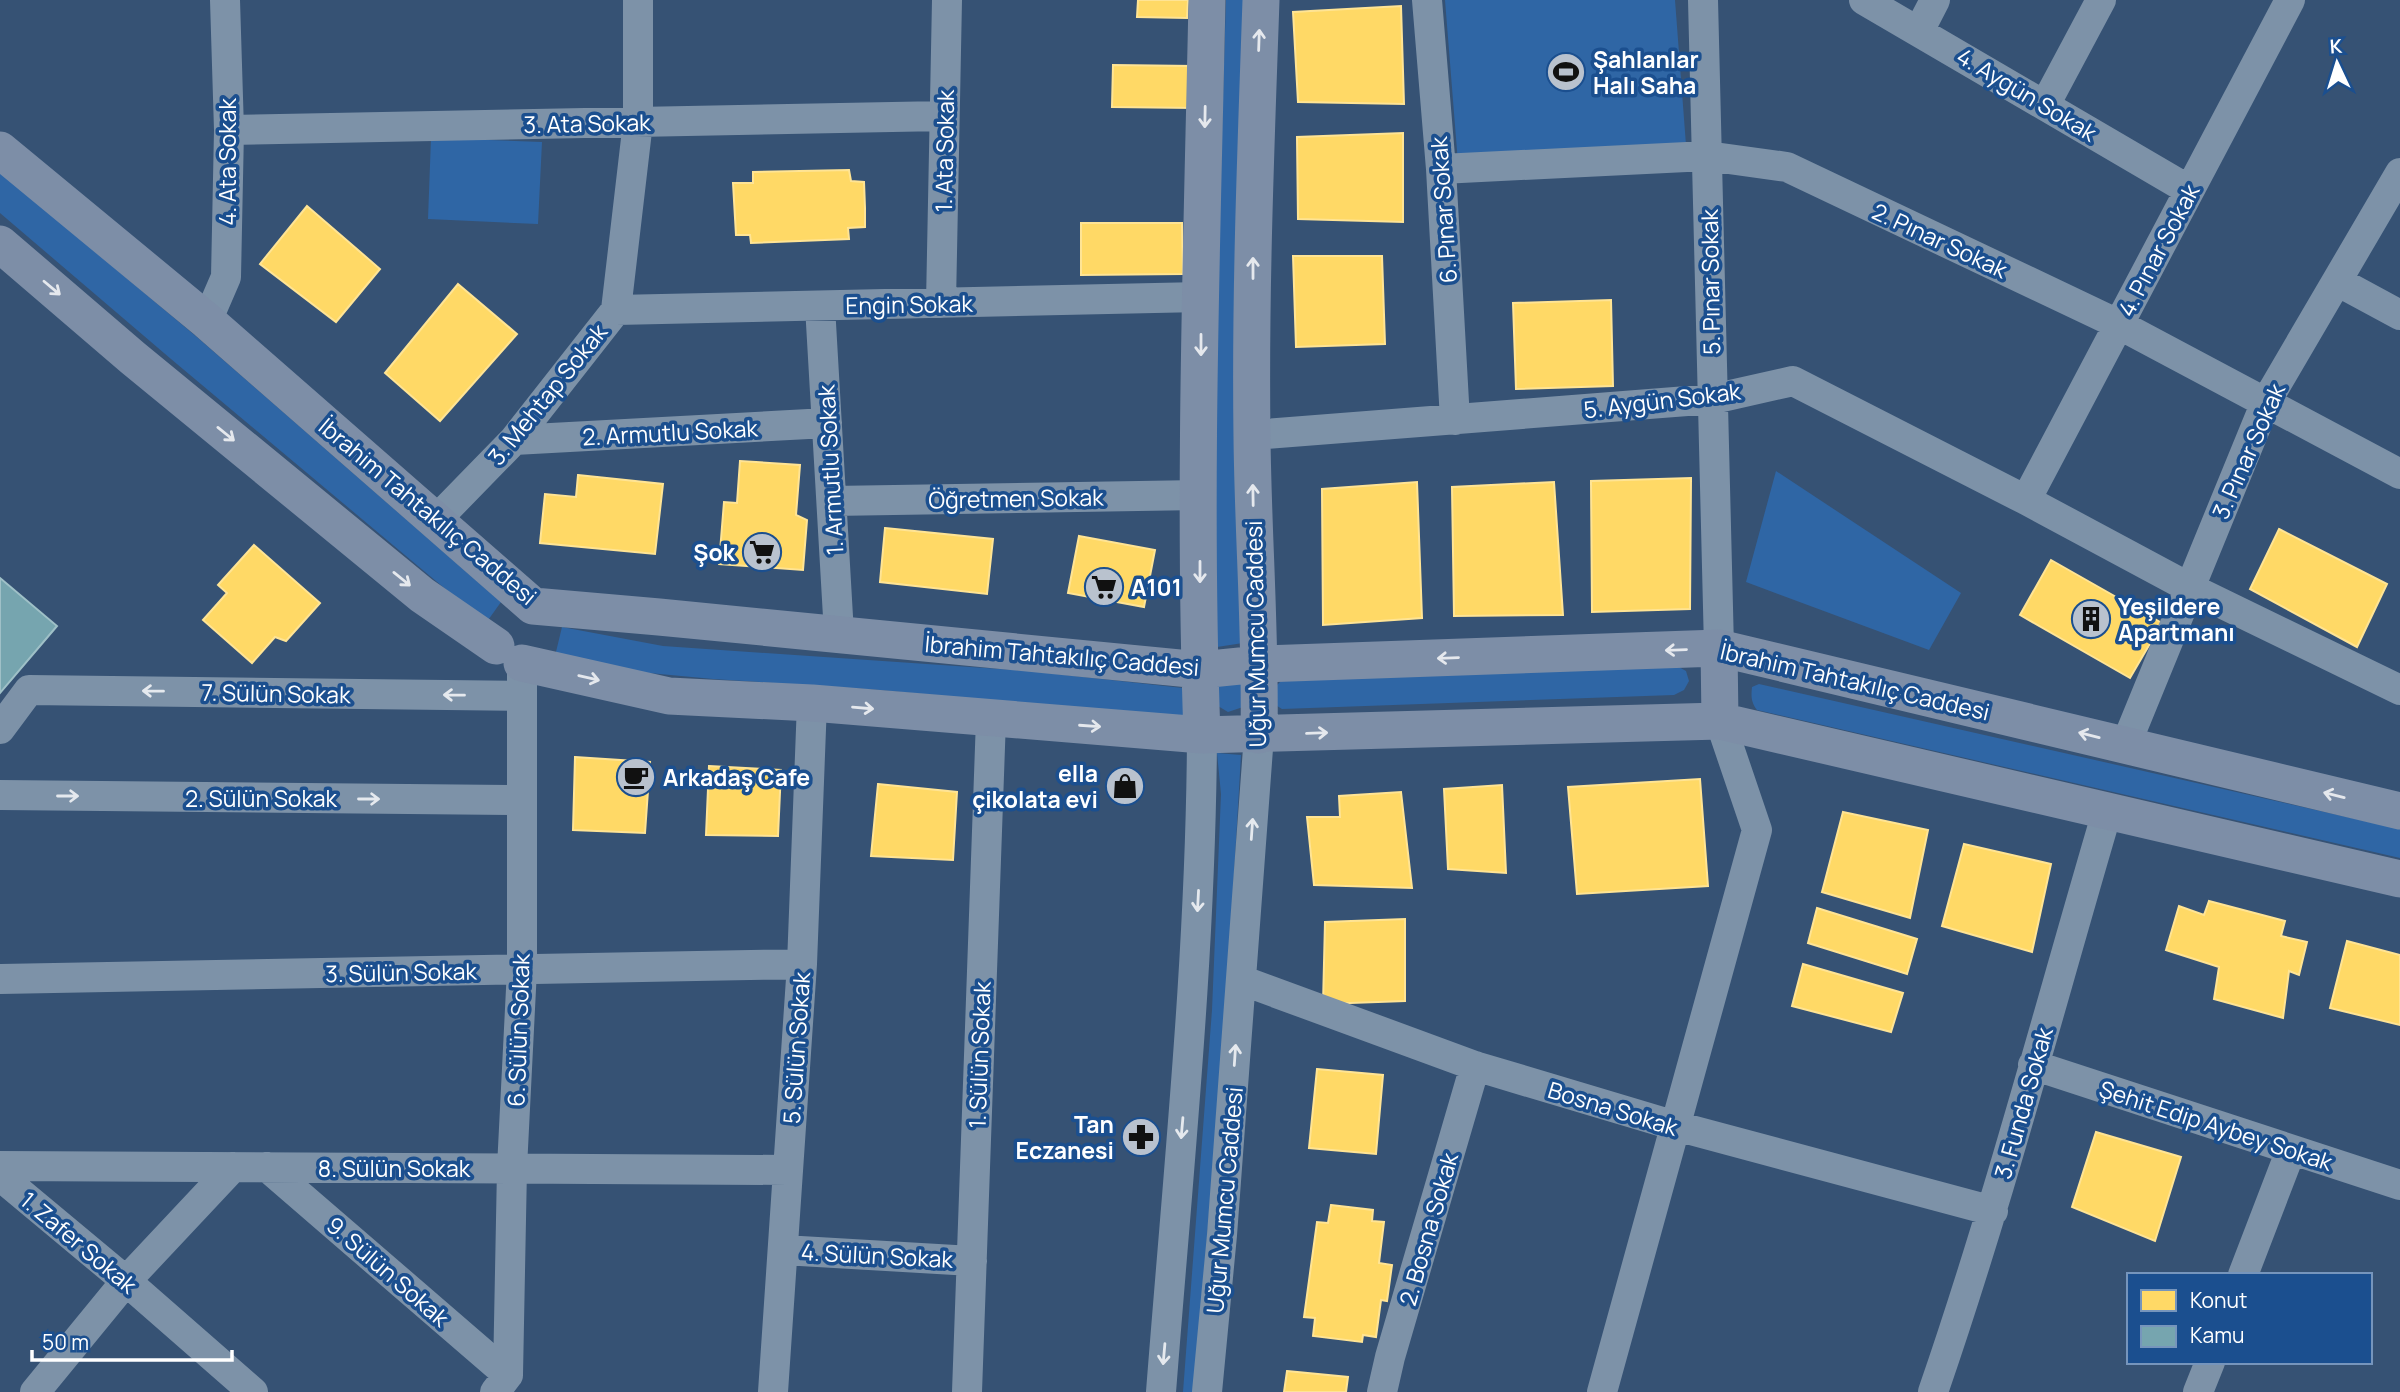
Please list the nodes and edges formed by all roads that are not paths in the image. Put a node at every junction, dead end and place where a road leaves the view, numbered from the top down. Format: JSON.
{"nodes":[{"id":1,"x":225,"y":0,"type":"edge"},
{"id":2,"x":638,"y":0,"type":"edge"},
{"id":3,"x":947,"y":0,"type":"edge"},
{"id":4,"x":1207,"y":0,"type":"edge"},
{"id":5,"x":1261,"y":0,"type":"edge"},
{"id":6,"x":1427,"y":0,"type":"edge"},
{"id":7,"x":1703,"y":0,"type":"edge"},
{"id":8,"x":1864,"y":0,"type":"edge"},
{"id":9,"x":1935,"y":0,"type":"edge"},
{"id":10,"x":2101,"y":0,"type":"edge"},
{"id":11,"x":2290,"y":0,"type":"edge"},
{"id":12,"x":1919,"y":31,"type":"junction"},
{"id":13,"x":2045,"y":105,"type":"junction"},
{"id":14,"x":944,"y":116,"type":"junction"},
{"id":15,"x":638,"y":121,"type":"junction"},
{"id":16,"x":229,"y":130,"type":"junction"},
{"id":17,"x":0,"y":150,"type":"edge"},
{"id":18,"x":1707,"y":156,"type":"junction"},
{"id":19,"x":1441,"y":169,"type":"junction"},
{"id":20,"x":2400,"y":173,"type":"edge"},
{"id":21,"x":2189,"y":190,"type":"junction"},
{"id":22,"x":0,"y":244,"type":"edge"},
{"id":23,"x":2337,"y":281,"type":"junction"},
{"id":24,"x":1201,"y":297,"type":"junction"},
{"id":25,"x":941,"y":303,"type":"junction"},
{"id":26,"x":820,"y":306,"type":"junction"},
{"id":27,"x":616,"y":310,"type":"junction"},
{"id":28,"x":2400,"y":315,"type":"edge"},
{"id":29,"x":207,"y":321,"type":"junction"},
{"id":30,"x":2118,"y":324,"type":"junction"},
{"id":31,"x":1713,"y":398,"type":"junction"},
{"id":32,"x":2266,"y":401,"type":"junction"},
{"id":33,"x":1455,"y":420,"type":"junction"},
{"id":34,"x":827,"y":423,"type":"junction"},
{"id":35,"x":1252,"y":435,"type":"junction"},
{"id":36,"x":514,"y":440,"type":"junction"},
{"id":37,"x":2400,"y":474,"type":"edge"},
{"id":38,"x":1200,"y":495,"type":"junction"},
{"id":39,"x":2026,"y":500,"type":"junction"},
{"id":40,"x":832,"y":501,"type":"junction"},
{"id":41,"x":436,"y":520,"type":"junction"},
{"id":42,"x":2190,"y":588,"type":"junction"},
{"id":43,"x":533,"y":606,"type":"junction"},
{"id":44,"x":839,"y":634,"type":"junction"},
{"id":45,"x":1719,"y":648,"type":"junction"},
{"id":46,"x":1260,"y":664,"type":"junction"},
{"id":47,"x":514,"y":668,"type":"junction"},
{"id":48,"x":1200,"y":670,"type":"junction"},
{"id":49,"x":2400,"y":690,"type":"edge"},
{"id":50,"x":812,"y":703,"type":"junction"},
{"id":51,"x":991,"y":719,"type":"junction"},
{"id":52,"x":1720,"y":721,"type":"junction"},
{"id":53,"x":0,"y":729,"type":"edge"},
{"id":54,"x":1202,"y":735,"type":"junction"},
{"id":55,"x":1259,"y":735,"type":"junction"},
{"id":56,"x":2126,"y":744,"type":"junction"},
{"id":57,"x":0,"y":796,"type":"edge"},
{"id":58,"x":522,"y":800,"type":"junction"},
{"id":59,"x":2400,"y":811,"type":"edge"},
{"id":60,"x":2107,"y":812,"type":"junction"},
{"id":61,"x":2400,"y":879,"type":"edge"},
{"id":62,"x":802,"y":964,"type":"junction"},
{"id":63,"x":522,"y":969,"type":"junction"},
{"id":64,"x":0,"y":979,"type":"edge"},
{"id":65,"x":1241,"y":981,"type":"junction"},
{"id":66,"x":2033,"y":1065,"type":"junction"},
{"id":67,"x":1475,"y":1066,"type":"junction"},
{"id":68,"x":1676,"y":1126,"type":"junction"},
{"id":69,"x":2291,"y":1150,"type":"junction"},
{"id":70,"x":0,"y":1166,"type":"edge"},
{"id":71,"x":233,"y":1167,"type":"junction"},
{"id":72,"x":267,"y":1167,"type":"junction"},
{"id":73,"x":512,"y":1168,"type":"junction"},
{"id":74,"x":788,"y":1170,"type":"junction"},
{"id":75,"x":0,"y":1176,"type":"edge"},
{"id":76,"x":2400,"y":1185,"type":"edge"},
{"id":77,"x":1993,"y":1212,"type":"junction"},
{"id":78,"x":782,"y":1250,"type":"junction"},
{"id":79,"x":972,"y":1261,"type":"junction"},
{"id":80,"x":2244,"y":1273,"type":"edge"},
{"id":81,"x":126,"y":1281,"type":"junction"},
{"id":82,"x":2209,"y":1364,"type":"edge"},
{"id":83,"x":502,"y":1383,"type":"edge"},
{"id":84,"x":1943,"y":1389,"type":"edge"},
{"id":85,"x":35,"y":1392,"type":"edge"},
{"id":86,"x":253,"y":1392,"type":"edge"},
{"id":87,"x":773,"y":1392,"type":"edge"},
{"id":88,"x":967,"y":1392,"type":"edge"},
{"id":89,"x":1161,"y":1392,"type":"edge"},
{"id":90,"x":1207,"y":1392,"type":"edge"},
{"id":91,"x":1382,"y":1392,"type":"edge"},
{"id":92,"x":1602,"y":1392,"type":"edge"},
{"id":93,"x":2198,"y":1392,"type":"edge"}],
"edges":[{"from":1,"to":16,"type":"street","name":"4. Ata Sokak"},
{"from":2,"to":15,"type":"street","name":"3. Mehtap Sokak"},
{"from":3,"to":14,"type":"street","name":"1. Ata Sokak"},
{"from":4,"to":24,"type":"main road","name":"Uğur Mumcu Caddesi","one_way":true},
{"from":35,"to":5,"type":"main road","name":"Uğur Mumcu Caddesi","one_way":true},
{"from":6,"to":19,"type":"street","name":"6. Pınar Sokak"},
{"from":7,"to":18,"type":"street","name":"5. Pınar Sokak"},
{"from":8,"to":12,"type":"street","name":"4. Aygün Sokak"},
{"from":9,"to":12,"type":"street"},
{"from":10,"to":13,"type":"street"},
{"from":11,"to":21,"type":"street","name":"4. Pınar Sokak"},
{"from":12,"to":13,"type":"street","name":"4. Aygün Sokak"},
{"from":13,"to":21,"type":"street","name":"4. Aygün Sokak"},
{"from":14,"to":15,"type":"street","name":"3. Ata Sokak"},
{"from":14,"to":25,"type":"street","name":"1. Ata Sokak"},
{"from":15,"to":16,"type":"street","name":"3. Ata Sokak"},
{"from":15,"to":27,"type":"street","name":"3. Mehtap Sokak"},
{"from":16,"to":29,"type":"street","name":"4. Ata Sokak"},
{"from":17,"to":29,"type":"main road","name":"İbrahim Tahtakılıç Caddesi"},
{"from":18,"to":19,"type":"street","name":"2. Pınar Sokak"},
{"from":18,"to":30,"type":"street","name":"2. Pınar Sokak"},
{"from":18,"to":31,"type":"street","name":"5. Pınar Sokak"},
{"from":19,"to":33,"type":"street","name":"6. Pınar Sokak"},
{"from":20,"to":23,"type":"street","name":"3. Pınar Sokak"},
{"from":21,"to":30,"type":"street","name":"4. Pınar Sokak"},
{"from":22,"to":47,"type":"main road","one_way":true},
{"from":23,"to":28,"type":"street"},
{"from":23,"to":32,"type":"street","name":"3. Pınar Sokak"},
{"from":24,"to":25,"type":"street","name":"Engin Sokak"},
{"from":24,"to":38,"type":"main road","name":"Uğur Mumcu Caddesi","one_way":true},
{"from":25,"to":26,"type":"street","name":"Engin Sokak"},
{"from":26,"to":27,"type":"street","name":"Engin Sokak"},
{"from":26,"to":34,"type":"street","name":"1. Armutlu Sokak"},
{"from":27,"to":36,"type":"street","name":"3. Mehtap Sokak"},
{"from":29,"to":41,"type":"main road","name":"İbrahim Tahtakılıç Caddesi"},
{"from":30,"to":32,"type":"street","name":"2. Pınar Sokak"},
{"from":30,"to":39,"type":"street","name":"4. Pınar Sokak"},
{"from":31,"to":33,"type":"street","name":"5. Aygün Sokak"},
{"from":31,"to":39,"type":"street","name":"5. Aygün Sokak"},
{"from":31,"to":45,"type":"street","name":"5. Pınar Sokak"},
{"from":32,"to":37,"type":"street","name":"2. Pınar Sokak"},
{"from":32,"to":42,"type":"street","name":"3. Pınar Sokak"},
{"from":33,"to":35,"type":"street","name":"5. Aygün Sokak"},
{"from":34,"to":36,"type":"street","name":"2. Armutlu Sokak"},
{"from":34,"to":40,"type":"street","name":"1. Armutlu Sokak"},
{"from":46,"to":35,"type":"main road","name":"Uğur Mumcu Caddesi","one_way":true},
{"from":36,"to":41,"type":"street","name":"3. Mehtap Sokak"},
{"from":38,"to":40,"type":"street","name":"Öğretmen Sokak"},
{"from":38,"to":48,"type":"main road","name":"Uğur Mumcu Caddesi","one_way":true},
{"from":39,"to":42,"type":"street","name":"5. Aygün Sokak"},
{"from":40,"to":44,"type":"street","name":"1. Armutlu Sokak"},
{"from":41,"to":43,"type":"main road","name":"İbrahim Tahtakılıç Caddesi"},
{"from":42,"to":49,"type":"street","name":"5. Aygün Sokak"},
{"from":42,"to":56,"type":"street","name":"3. Pınar Sokak"},
{"from":43,"to":44,"type":"main road","name":"İbrahim Tahtakılıç Caddesi"},
{"from":43,"to":47,"type":"main road"},
{"from":43,"to":47,"type":"main road"},
{"from":44,"to":48,"type":"main road","name":"İbrahim Tahtakılıç Caddesi"},
{"from":45,"to":46,"type":"main road","name":"İbrahim Tahtakılıç Caddesi","one_way":true},
{"from":45,"to":52,"type":"main road"},
{"from":56,"to":45,"type":"main road","name":"İbrahim Tahtakılıç Caddesi","one_way":true},
{"from":46,"to":48,"type":"main road","name":"İbrahim Tahtakılıç Caddesi"},
{"from":46,"to":55,"type":"main road","name":"Uğur Mumcu Caddesi"},
{"from":47,"to":50,"type":"main road","one_way":true},
{"from":47,"to":53,"type":"street","name":"7. Sülün Sokak","one_way":true},
{"from":47,"to":58,"type":"street","name":"6. Sülün Sokak"},
{"from":48,"to":54,"type":"main road","name":"Uğur Mumcu Caddesi"},
{"from":50,"to":51,"type":"main road","one_way":true},
{"from":50,"to":62,"type":"street","name":"5. Sülün Sokak"},
{"from":51,"to":54,"type":"main road","one_way":true},
{"from":51,"to":79,"type":"street","name":"1. Sülün Sokak"},
{"from":55,"to":52,"type":"main road","one_way":true},
{"from":52,"to":60,"type":"main road"},
{"from":52,"to":68,"type":"street"},
{"from":54,"to":55,"type":"main road"},
{"from":54,"to":89,"type":"street","name":"Uğur Mumcu Caddesi","one_way":true},
{"from":65,"to":55,"type":"street","name":"Uğur Mumcu Caddesi","one_way":true},
{"from":59,"to":56,"type":"main road","name":"İbrahim Tahtakılıç Caddesi","one_way":true},
{"from":57,"to":58,"type":"street","name":"2. Sülün Sokak","one_way":true},
{"from":58,"to":63,"type":"street","name":"6. Sülün Sokak"},
{"from":60,"to":61,"type":"main road"},
{"from":60,"to":66,"type":"street","name":"3. Funda Sokak"},
{"from":62,"to":63,"type":"street","name":"3. Sülün Sokak"},
{"from":62,"to":74,"type":"street","name":"5. Sülün Sokak"},
{"from":63,"to":64,"type":"street","name":"3. Sülün Sokak"},
{"from":63,"to":73,"type":"street","name":"6. Sülün Sokak"},
{"from":65,"to":67,"type":"street","name":"Bosna Sokak"},
{"from":90,"to":65,"type":"street","name":"Uğur Mumcu Caddesi","one_way":true},
{"from":66,"to":69,"type":"street","name":"Şehit Edip Aybey Sokak"},
{"from":66,"to":77,"type":"street","name":"3. Funda Sokak"},
{"from":67,"to":68,"type":"street","name":"Bosna Sokak"},
{"from":67,"to":91,"type":"street","name":"2. Bosna Sokak"},
{"from":68,"to":77,"type":"street","name":"Bosna Sokak"},
{"from":68,"to":92,"type":"street"},
{"from":69,"to":76,"type":"street","name":"Şehit Edip Aybey Sokak"},
{"from":69,"to":80,"type":"street"},
{"from":70,"to":71,"type":"street","name":"8. Sülün Sokak"},
{"from":71,"to":72,"type":"street","name":"8. Sülün Sokak"},
{"from":71,"to":81,"type":"street"},
{"from":72,"to":73,"type":"street","name":"8. Sülün Sokak"},
{"from":72,"to":83,"type":"street","name":"9. Sülün Sokak"},
{"from":73,"to":74,"type":"street","name":"8. Sülün Sokak"},
{"from":73,"to":83,"type":"street","name":"6. Sülün Sokak"},
{"from":74,"to":78,"type":"street","name":"5. Sülün Sokak"},
{"from":75,"to":81,"type":"street","name":"1. Zafer Sokak"},
{"from":77,"to":84,"type":"street","name":"3. Funda Sokak"},
{"from":78,"to":79,"type":"street","name":"4. Sülün Sokak"},
{"from":78,"to":87,"type":"street","name":"5. Sülün Sokak"},
{"from":79,"to":88,"type":"street","name":"1. Sülün Sokak"},
{"from":81,"to":85,"type":"street"},
{"from":81,"to":86,"type":"street","name":"1. Zafer Sokak"},
{"from":82,"to":93,"type":"street"}]}
